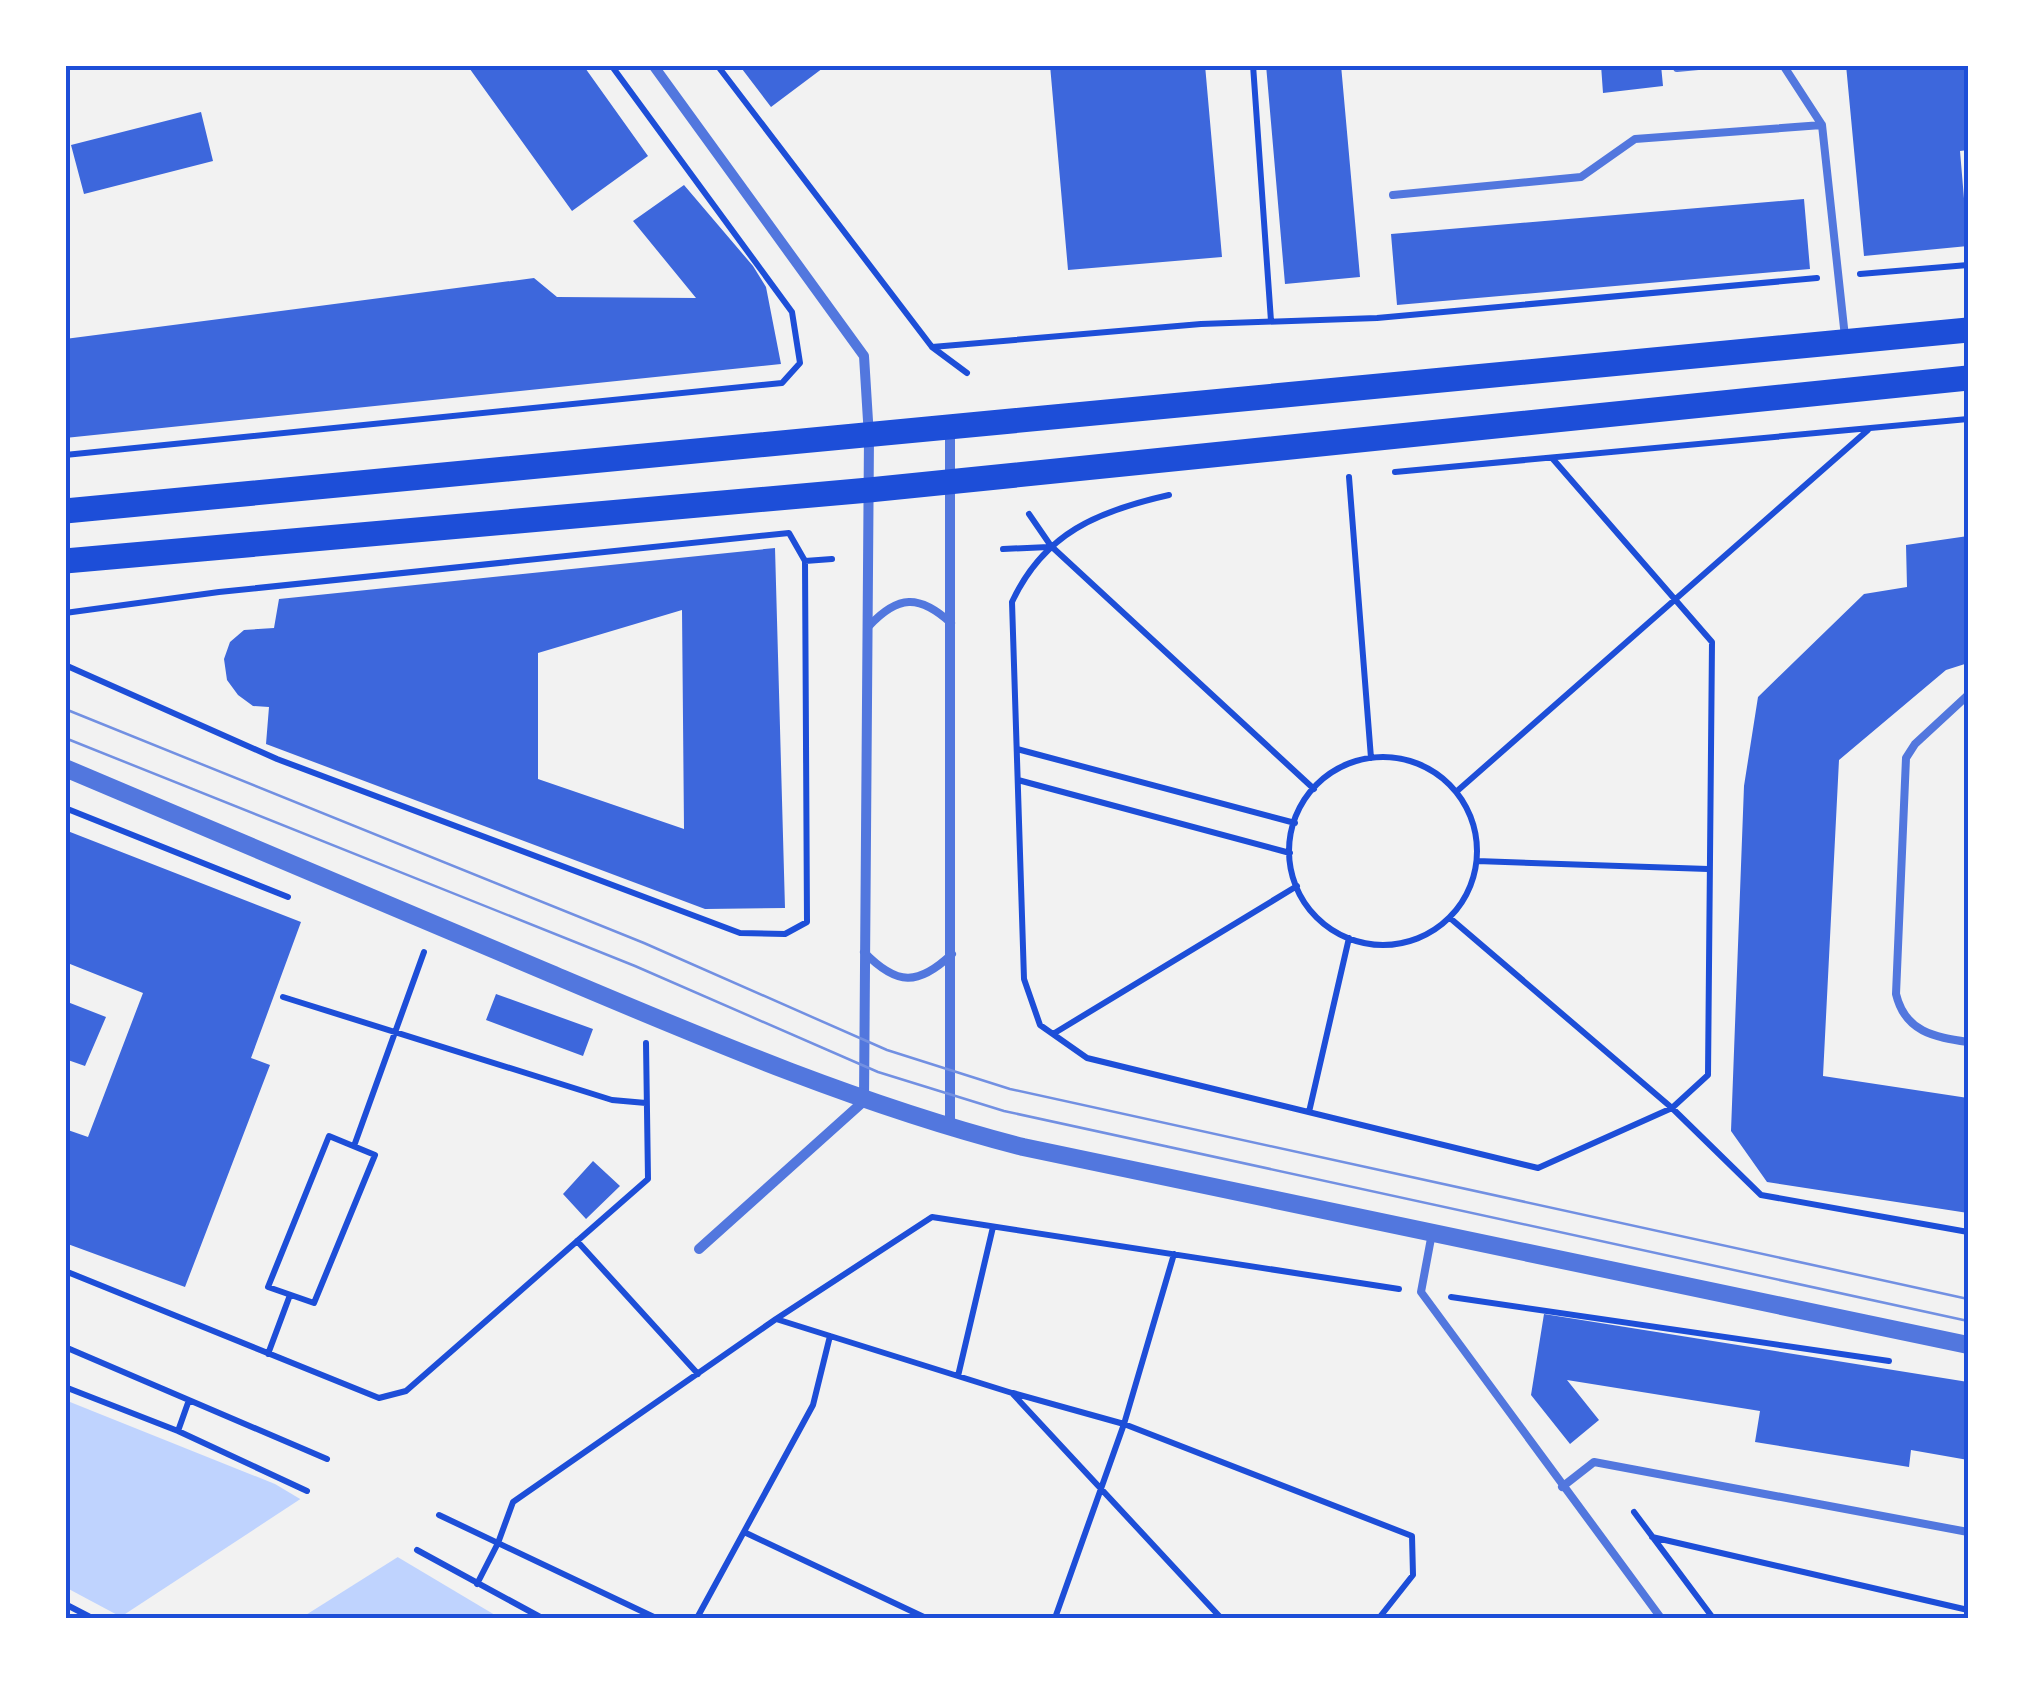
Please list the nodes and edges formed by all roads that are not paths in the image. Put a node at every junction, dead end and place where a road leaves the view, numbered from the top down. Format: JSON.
{"nodes":[{"id":1,"x":653,"y":65,"type":"edge"},
{"id":2,"x":1709,"y":65,"type":"edge"},
{"id":3,"x":1783,"y":65,"type":"edge"},
{"id":4,"x":1677,"y":68,"type":"dead end"},
{"id":5,"x":1822,"y":125,"type":"junction"},
{"id":6,"x":1393,"y":195,"type":"dead end"},
{"id":7,"x":1968,"y":330,"type":"edge"},
{"id":8,"x":1845,"y":342,"type":"junction"},
{"id":9,"x":1968,"y":378,"type":"edge"},
{"id":10,"x":950,"y":428,"type":"junction"},
{"id":11,"x":869,"y":437,"type":"junction"},
{"id":12,"x":950,"y":481,"type":"junction"},
{"id":13,"x":869,"y":490,"type":"junction"},
{"id":14,"x":65,"y":512,"type":"edge"},
{"id":15,"x":65,"y":562,"type":"edge"},
{"id":16,"x":951,"y":623,"type":"junction"},
{"id":17,"x":869,"y":626,"type":"junction"},
{"id":18,"x":1968,"y":696,"type":"edge"},
{"id":19,"x":65,"y":768,"type":"edge"},
{"id":20,"x":864,"y":952,"type":"junction"},
{"id":21,"x":952,"y":954,"type":"junction"},
{"id":22,"x":1968,"y":1042,"type":"edge"},
{"id":23,"x":864,"y":1101,"type":"junction"},
{"id":24,"x":950,"y":1128,"type":"junction"},
{"id":25,"x":1432,"y":1232,"type":"junction"},
{"id":26,"x":698,"y":1249,"type":"dead end"},
{"id":27,"x":1968,"y":1345,"type":"edge"},
{"id":28,"x":1562,"y":1487,"type":"junction"},
{"id":29,"x":1968,"y":1532,"type":"edge"},
{"id":30,"x":1661,"y":1618,"type":"edge"}],
"edges":[{"from":1,"to":11,"type":"street"},
{"from":2,"to":4,"type":"lane"},
{"from":3,"to":5,"type":"lane"},
{"from":5,"to":6,"type":"lane"},
{"from":5,"to":8,"type":"lane"},
{"from":7,"to":8,"type":"main road"},
{"from":8,"to":10,"type":"main road"},
{"from":9,"to":12,"type":"main road"},
{"from":10,"to":11,"type":"main road"},
{"from":10,"to":12,"type":"street"},
{"from":11,"to":13,"type":"street"},
{"from":11,"to":14,"type":"main road"},
{"from":12,"to":13,"type":"main road"},
{"from":12,"to":16,"type":"street"},
{"from":13,"to":15,"type":"main road"},
{"from":13,"to":17,"type":"street"},
{"from":16,"to":17,"type":"lane"},
{"from":16,"to":21,"type":"street"},
{"from":17,"to":20,"type":"street"},
{"from":18,"to":22,"type":"lane"},
{"from":19,"to":23,"type":"street"},
{"from":20,"to":21,"type":"lane"},
{"from":20,"to":23,"type":"street"},
{"from":21,"to":24,"type":"street"},
{"from":23,"to":24,"type":"street"},
{"from":23,"to":26,"type":"street"},
{"from":24,"to":25,"type":"street"},
{"from":25,"to":27,"type":"street"},
{"from":25,"to":28,"type":"lane"},
{"from":28,"to":29,"type":"lane"},
{"from":28,"to":30,"type":"lane"}]}
